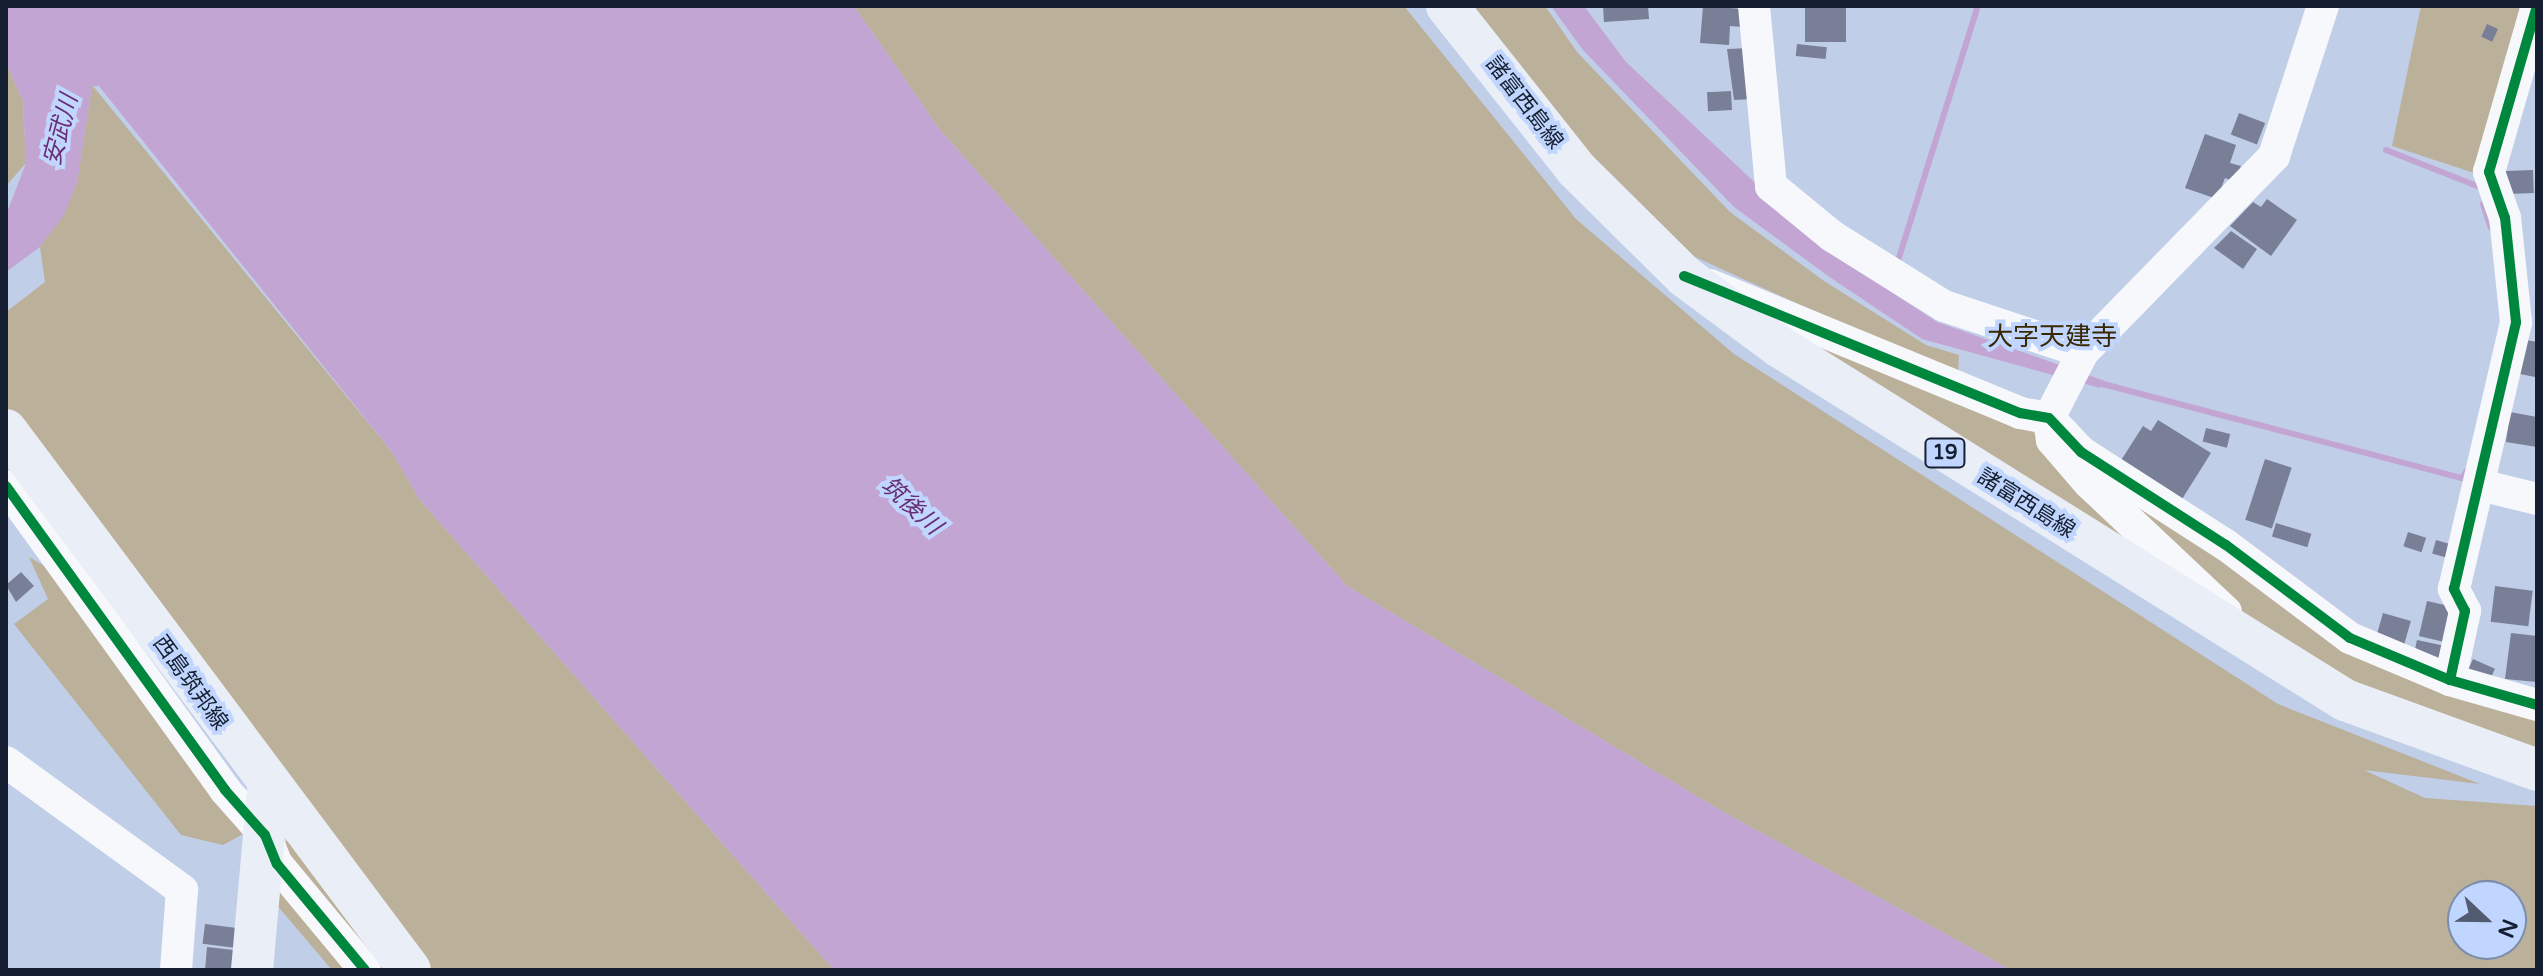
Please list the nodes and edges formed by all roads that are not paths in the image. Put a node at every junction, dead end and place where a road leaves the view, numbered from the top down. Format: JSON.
{"nodes":[{"id":1,"x":1447,"y":6,"type":"edge"},
{"id":2,"x":1754,"y":6,"type":"edge"},
{"id":3,"x":2323,"y":6,"type":"edge"},
{"id":4,"x":2537,"y":6,"type":"edge"},
{"id":5,"x":1684,"y":276,"type":"junction"},
{"id":6,"x":2074,"y":366,"type":"junction"},
{"id":7,"x":2049,"y":418,"type":"junction"},
{"id":8,"x":6,"y":430,"type":"edge"},
{"id":9,"x":2480,"y":485,"type":"junction"},
{"id":10,"x":6,"y":486,"type":"edge"},
{"id":11,"x":2537,"y":499,"type":"edge"},
{"id":12,"x":2244,"y":642,"type":"junction"},
{"id":13,"x":2450,"y":680,"type":"junction"},
{"id":14,"x":2537,"y":705,"type":"edge"},
{"id":15,"x":6,"y":762,"type":"edge"},
{"id":16,"x":2537,"y":770,"type":"edge"},
{"id":17,"x":268,"y":789,"type":"junction"},
{"id":18,"x":265,"y":835,"type":"junction"},
{"id":19,"x":176,"y":970,"type":"edge"},
{"id":20,"x":252,"y":970,"type":"edge"},
{"id":21,"x":365,"y":970,"type":"edge"},
{"id":22,"x":410,"y":970,"type":"edge"}],
"edges":[{"from":1,"to":5,"type":"main road","name":"諸富西島線","number":"19"},
{"from":2,"to":6,"type":"street"},
{"from":3,"to":6,"type":"street"},
{"from":4,"to":9,"type":"street"},
{"from":5,"to":7,"type":"street"},
{"from":5,"to":12,"type":"main road","name":"諸富西島線","number":"19"},
{"from":6,"to":7,"type":"street"},
{"from":7,"to":12,"type":"street"},
{"from":7,"to":13,"type":"street"},
{"from":8,"to":17,"type":"main road","name":"西島筑邦線"},
{"from":9,"to":11,"type":"street"},
{"from":9,"to":13,"type":"street"},
{"from":10,"to":18,"type":"street"},
{"from":12,"to":16,"type":"main road","name":"諸富西島線","number":"19"},
{"from":13,"to":14,"type":"street"},
{"from":15,"to":19,"type":"street"},
{"from":17,"to":18,"type":"main road"},
{"from":17,"to":22,"type":"main road","name":"西島筑邦線"},
{"from":18,"to":20,"type":"main road"},
{"from":18,"to":21,"type":"street"}]}
